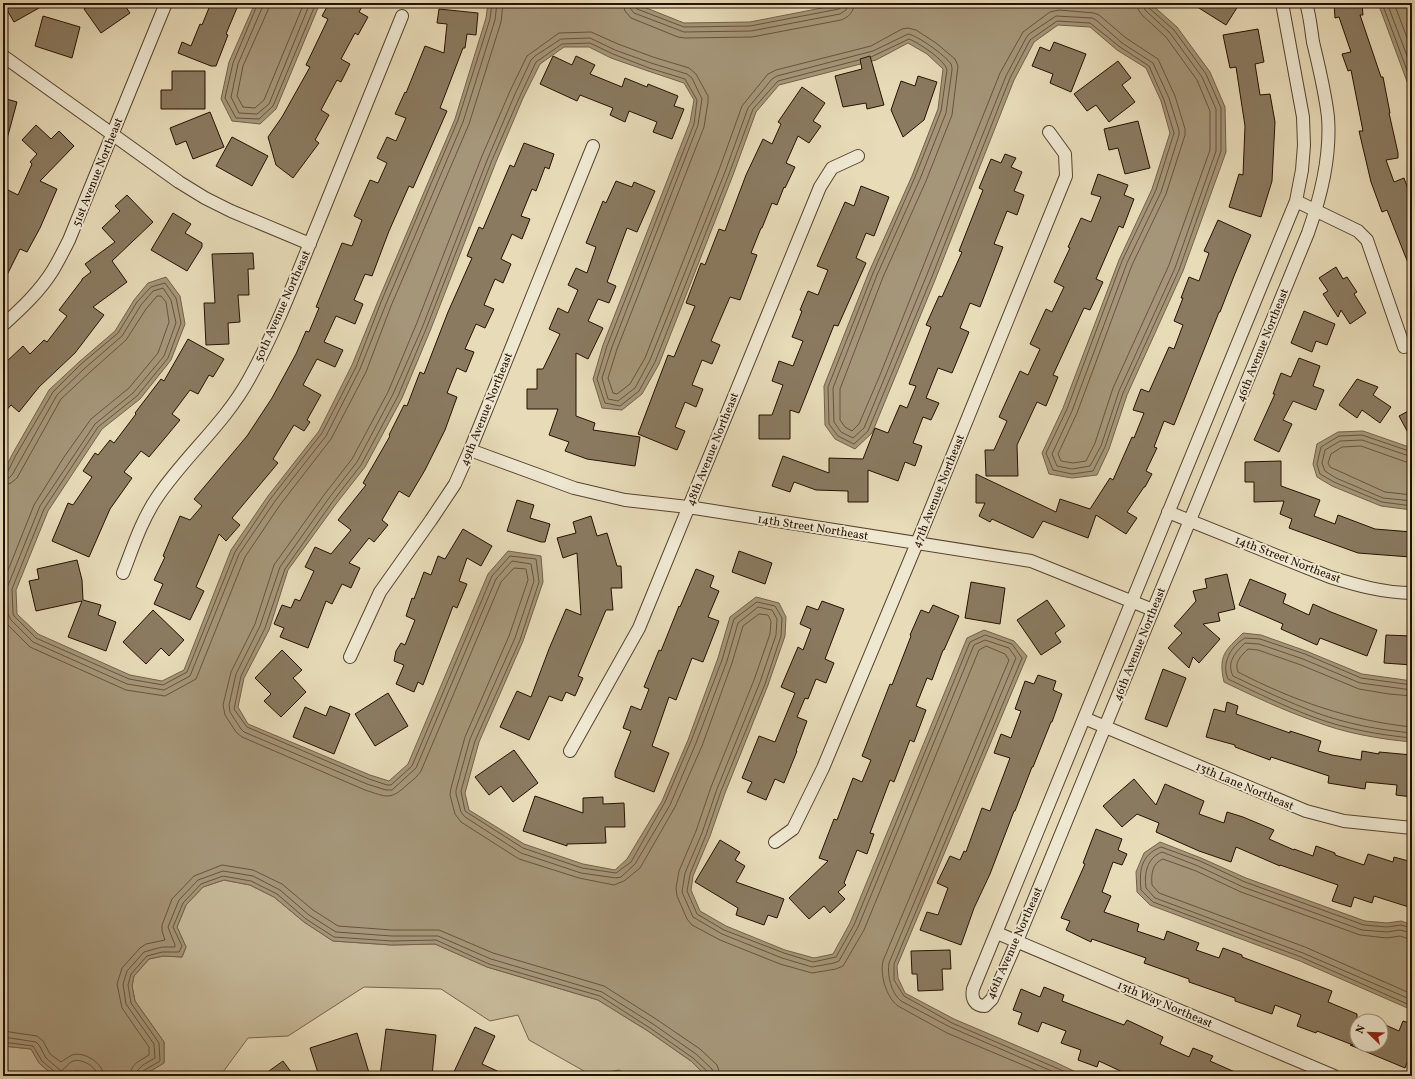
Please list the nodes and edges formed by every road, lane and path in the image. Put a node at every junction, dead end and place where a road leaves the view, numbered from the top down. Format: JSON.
{"nodes":[{"id":1,"x":166,"y":3,"type":"edge"},
{"id":2,"x":1282,"y":3,"type":"edge"},
{"id":3,"x":1306,"y":3,"type":"edge"},
{"id":4,"x":402,"y":16,"type":"dead end"},
{"id":5,"x":3,"y":56,"type":"edge"},
{"id":6,"x":1049,"y":132,"type":"dead end"},
{"id":7,"x":112,"y":135,"type":"junction"},
{"id":8,"x":593,"y":146,"type":"dead end"},
{"id":9,"x":858,"y":156,"type":"dead end"},
{"id":10,"x":1296,"y":201,"type":"junction"},
{"id":11,"x":1316,"y":211,"type":"junction"},
{"id":12,"x":310,"y":244,"type":"junction"},
{"id":13,"x":3,"y":325,"type":"edge"},
{"id":14,"x":1404,"y":347,"type":"dead end"},
{"id":15,"x":470,"y":450,"type":"junction"},
{"id":16,"x":688,"y":507,"type":"junction"},
{"id":17,"x":1168,"y":512,"type":"junction"},
{"id":18,"x":1190,"y":521,"type":"junction"},
{"id":19,"x":917,"y":543,"type":"junction"},
{"id":20,"x":122,"y":573,"type":"dead end"},
{"id":21,"x":1412,"y":592,"type":"edge"},
{"id":22,"x":1132,"y":601,"type":"junction"},
{"id":23,"x":1153,"y":610,"type":"junction"},
{"id":24,"x":350,"y":657,"type":"dead end"},
{"id":25,"x":1084,"y":718,"type":"junction"},
{"id":26,"x":1105,"y":727,"type":"junction"},
{"id":27,"x":570,"y":751,"type":"dead end"},
{"id":28,"x":1412,"y":828,"type":"edge"},
{"id":29,"x":775,"y":842,"type":"dead end"},
{"id":30,"x":997,"y":933,"type":"junction"},
{"id":31,"x":1017,"y":941,"type":"junction"},
{"id":32,"x":1334,"y":1076,"type":"edge"}],
"edges":[{"from":1,"to":7,"type":"street","name":"51st Avenue Northeast"},
{"from":2,"to":10,"type":"street","name":"46th Avenue Northeast"},
{"from":3,"to":11,"type":"street","name":"46th Avenue Northeast"},
{"from":4,"to":12,"type":"street","name":"50th Avenue Northeast"},
{"from":5,"to":7,"type":"street"},
{"from":6,"to":19,"type":"street","name":"47th Avenue Northeast"},
{"from":7,"to":12,"type":"street"},
{"from":7,"to":13,"type":"street","name":"51st Avenue Northeast"},
{"from":8,"to":15,"type":"street","name":"49th Avenue Northeast"},
{"from":9,"to":16,"type":"street","name":"48th Avenue Northeast"},
{"from":10,"to":11,"type":"street"},
{"from":10,"to":17,"type":"street","name":"46th Avenue Northeast"},
{"from":11,"to":14,"type":"street"},
{"from":11,"to":18,"type":"street","name":"46th Avenue Northeast"},
{"from":12,"to":20,"type":"street","name":"50th Avenue Northeast"},
{"from":15,"to":16,"type":"street","name":"14th Street Northeast"},
{"from":15,"to":24,"type":"street","name":"49th Avenue Northeast"},
{"from":16,"to":19,"type":"street","name":"14th Street Northeast"},
{"from":16,"to":27,"type":"street","name":"48th Avenue Northeast"},
{"from":17,"to":18,"type":"street","name":"14th Street Northeast"},
{"from":17,"to":22,"type":"street","name":"46th Avenue Northeast"},
{"from":18,"to":21,"type":"street","name":"14th Street Northeast"},
{"from":18,"to":23,"type":"street","name":"46th Avenue Northeast"},
{"from":19,"to":22,"type":"street","name":"14th Street Northeast"},
{"from":19,"to":29,"type":"street","name":"47th Avenue Northeast"},
{"from":22,"to":23,"type":"street","name":"14th Street Northeast"},
{"from":22,"to":25,"type":"street","name":"46th Avenue Northeast"},
{"from":23,"to":26,"type":"street","name":"46th Avenue Northeast"},
{"from":25,"to":26,"type":"street","name":"13th Lane Northeast"},
{"from":25,"to":30,"type":"street","name":"46th Avenue Northeast"},
{"from":26,"to":28,"type":"street","name":"13th Lane Northeast"},
{"from":26,"to":31,"type":"street","name":"46th Avenue Northeast"},
{"from":30,"to":31,"type":"street","name":"13th Way Northeast"},
{"from":30,"to":31,"type":"street","name":"46th Avenue Northeast"},
{"from":31,"to":32,"type":"street","name":"13th Way Northeast"}]}
